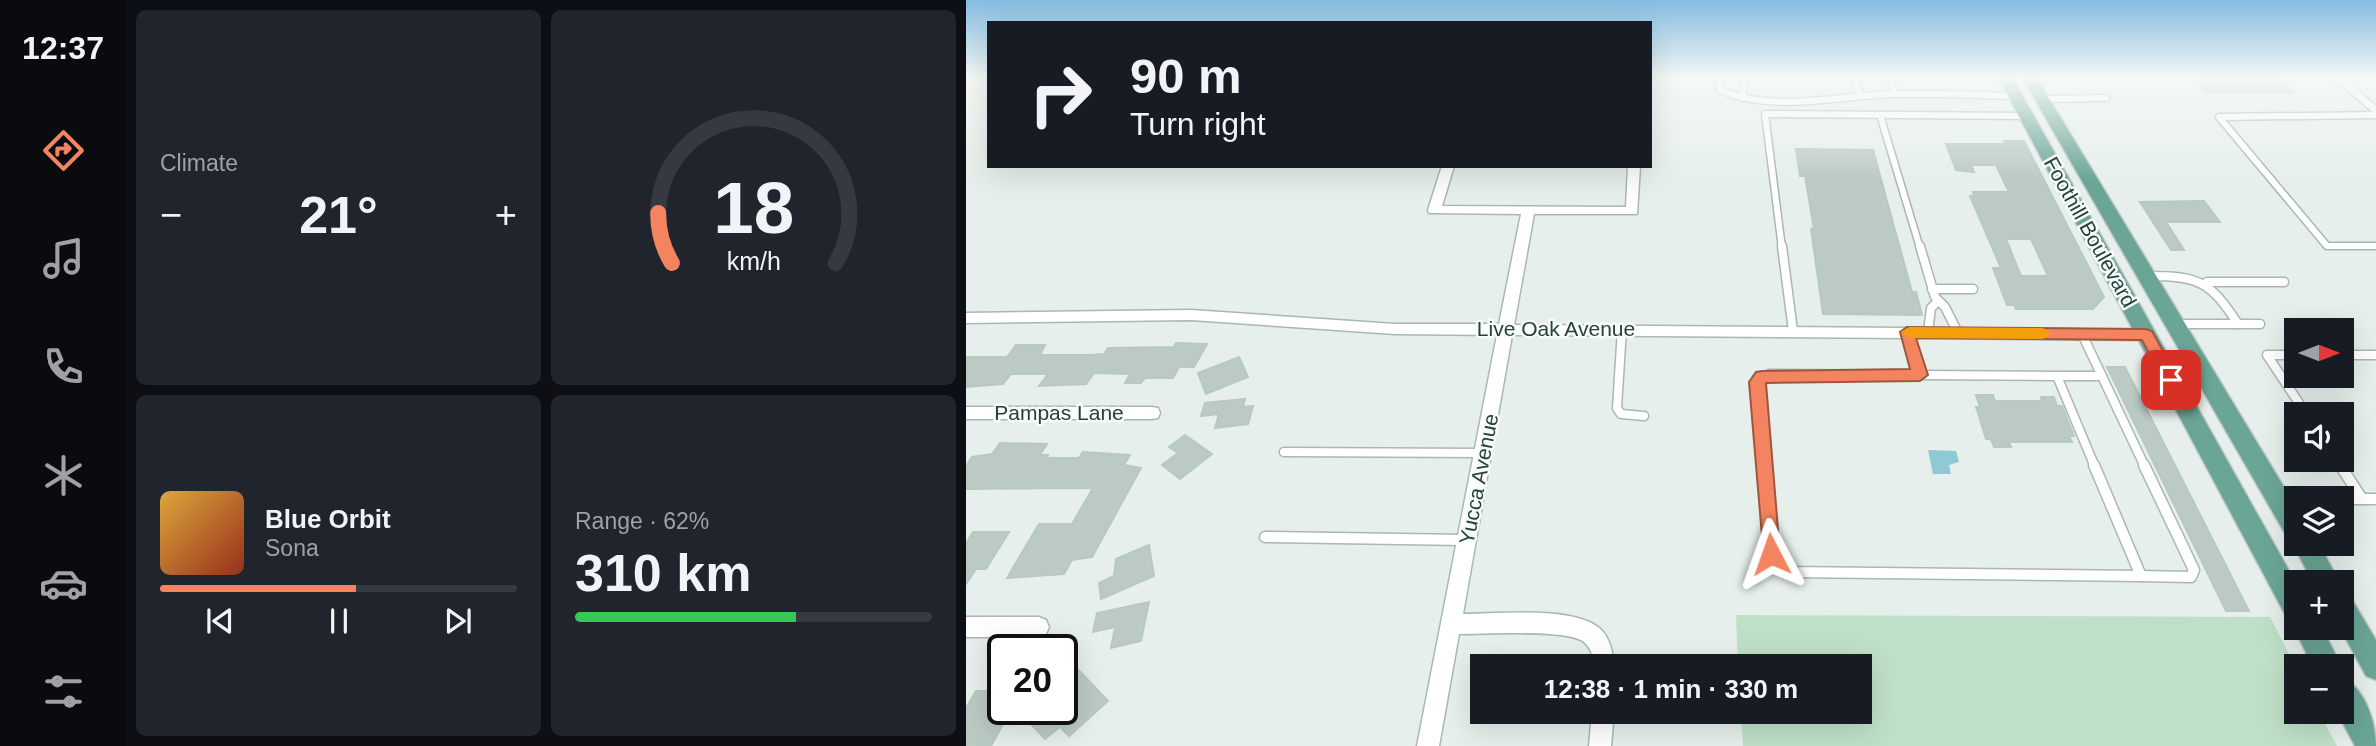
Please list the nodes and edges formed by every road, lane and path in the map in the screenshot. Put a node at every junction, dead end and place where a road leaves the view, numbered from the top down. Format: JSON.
{"nodes":[{"id":1,"x":2024,"y":112,"type":"edge"},
{"id":2,"x":2051,"y":112,"type":"edge"},
{"id":3,"x":2376,"y":114,"type":"edge"},
{"id":4,"x":1880,"y":115,"type":"junction"},
{"id":5,"x":2026,"y":116,"type":"junction"},
{"id":6,"x":1447,"y":168,"type":"edge"},
{"id":7,"x":1634,"y":168,"type":"edge"},
{"id":8,"x":1528,"y":211,"type":"junction"},
{"id":9,"x":2376,"y":246,"type":"edge"},
{"id":10,"x":2147,"y":276,"type":"junction"},
{"id":11,"x":2207,"y":282,"type":"junction"},
{"id":12,"x":2284,"y":282,"type":"dead end"},
{"id":13,"x":1932,"y":289,"type":"junction"},
{"id":14,"x":1973,"y":289,"type":"dead end"},
{"id":15,"x":1937,"y":302,"type":"junction"},
{"id":16,"x":967,"y":320,"type":"edge"},
{"id":17,"x":2176,"y":324,"type":"junction"},
{"id":18,"x":2238,"y":324,"type":"junction"},
{"id":19,"x":2260,"y":324,"type":"dead end"},
{"id":20,"x":1507,"y":328,"type":"junction"},
{"id":21,"x":1622,"y":329,"type":"junction"},
{"id":22,"x":1793,"y":331,"type":"junction"},
{"id":23,"x":1907,"y":332,"type":"junction"},
{"id":24,"x":1928,"y":332,"type":"junction"},
{"id":25,"x":1958,"y":333,"type":"junction"},
{"id":26,"x":2082,"y":334,"type":"junction"},
{"id":27,"x":2146,"y":335,"type":"junction"},
{"id":28,"x":2284,"y":355,"type":"edge"},
{"id":29,"x":2354,"y":355,"type":"edge"},
{"id":30,"x":2376,"y":355,"type":"edge"},
{"id":31,"x":1920,"y":375,"type":"junction"},
{"id":32,"x":2057,"y":376,"type":"junction"},
{"id":33,"x":2102,"y":376,"type":"junction"},
{"id":34,"x":2284,"y":380,"type":"edge"},
{"id":35,"x":966,"y":413,"type":"edge"},
{"id":36,"x":1152,"y":414,"type":"dead end"},
{"id":37,"x":1644,"y":416,"type":"dead end"},
{"id":38,"x":1284,"y":452,"type":"dead end"},
{"id":39,"x":1484,"y":453,"type":"junction"},
{"id":40,"x":2345,"y":472,"type":"edge"},
{"id":41,"x":2284,"y":494,"type":"edge"},
{"id":42,"x":2354,"y":499,"type":"edge"},
{"id":43,"x":2362,"y":499,"type":"junction"},
{"id":44,"x":2376,"y":499,"type":"edge"},
{"id":45,"x":1265,"y":537,"type":"dead end"},
{"id":46,"x":1467,"y":540,"type":"junction"},
{"id":47,"x":2141,"y":576,"type":"junction"},
{"id":48,"x":2284,"y":587,"type":"edge"},
{"id":49,"x":1451,"y":624,"type":"junction"},
{"id":50,"x":2354,"y":626,"type":"edge"},
{"id":51,"x":966,"y":627,"type":"edge"},
{"id":52,"x":1039,"y":627,"type":"dead end"},
{"id":53,"x":1603,"y":654,"type":"edge"},
{"id":54,"x":2374,"y":659,"type":"edge"},
{"id":55,"x":2354,"y":714,"type":"edge"},
{"id":56,"x":1602,"y":724,"type":"edge"},
{"id":57,"x":1423,"y":746,"type":"edge"},
{"id":58,"x":1601,"y":746,"type":"edge"},
{"id":59,"x":2371,"y":746,"type":"edge"}],
"edges":[{"from":1,"to":5,"type":"main road","name":"Foothill Boulevard"},
{"from":2,"to":10,"type":"main road","name":"Foothill Boulevard"},
{"from":3,"to":9,"type":"lane"},
{"from":4,"to":5,"type":"lane"},
{"from":4,"to":13,"type":"lane"},
{"from":4,"to":22,"type":"lane"},
{"from":5,"to":27,"type":"main road","name":"Foothill Boulevard"},
{"from":6,"to":8,"type":"street"},
{"from":7,"to":8,"type":"street"},
{"from":8,"to":20,"type":"street","name":"Yucca Avenue"},
{"from":10,"to":11,"type":"lane"},
{"from":10,"to":17,"type":"main road","name":"Foothill Boulevard"},
{"from":11,"to":12,"type":"lane"},
{"from":11,"to":18,"type":"lane"},
{"from":13,"to":14,"type":"lane"},
{"from":13,"to":15,"type":"lane"},
{"from":15,"to":24,"type":"lane"},
{"from":15,"to":25,"type":"lane"},
{"from":16,"to":20,"type":"street","name":"Live Oak Avenue"},
{"from":17,"to":18,"type":"lane"},
{"from":17,"to":41,"type":"main road","name":"Foothill Boulevard"},
{"from":18,"to":19,"type":"lane"},
{"from":20,"to":21,"type":"street","name":"Live Oak Avenue"},
{"from":20,"to":39,"type":"street","name":"Yucca Avenue"},
{"from":21,"to":22,"type":"street","name":"Live Oak Avenue"},
{"from":21,"to":37,"type":"lane"},
{"from":22,"to":23,"type":"street","name":"Live Oak Avenue"},
{"from":23,"to":24,"type":"street","name":"Live Oak Avenue"},
{"from":23,"to":31,"type":"lane"},
{"from":24,"to":25,"type":"street","name":"Live Oak Avenue"},
{"from":25,"to":26,"type":"street","name":"Live Oak Avenue"},
{"from":26,"to":27,"type":"street","name":"Live Oak Avenue"},
{"from":26,"to":33,"type":"lane"},
{"from":27,"to":48,"type":"main road","name":"Foothill Boulevard"},
{"from":28,"to":34,"type":"lane"},
{"from":29,"to":30,"type":"lane"},
{"from":31,"to":32,"type":"lane"},
{"from":31,"to":47,"type":"lane"},
{"from":32,"to":33,"type":"lane"},
{"from":32,"to":47,"type":"lane"},
{"from":33,"to":47,"type":"lane"},
{"from":35,"to":36,"type":"street","name":"Pampas Lane"},
{"from":38,"to":39,"type":"lane"},
{"from":39,"to":46,"type":"street","name":"Yucca Avenue"},
{"from":40,"to":43,"type":"lane"},
{"from":42,"to":43,"type":"lane"},
{"from":43,"to":44,"type":"lane"},
{"from":45,"to":46,"type":"lane"},
{"from":46,"to":49,"type":"street","name":"Yucca Avenue"},
{"from":49,"to":53,"type":"street"},
{"from":49,"to":57,"type":"street","name":"Yucca Avenue"},
{"from":50,"to":54,"type":"main road"},
{"from":51,"to":52,"type":"street"},
{"from":55,"to":59,"type":"main road"},
{"from":56,"to":58,"type":"street"}]}
